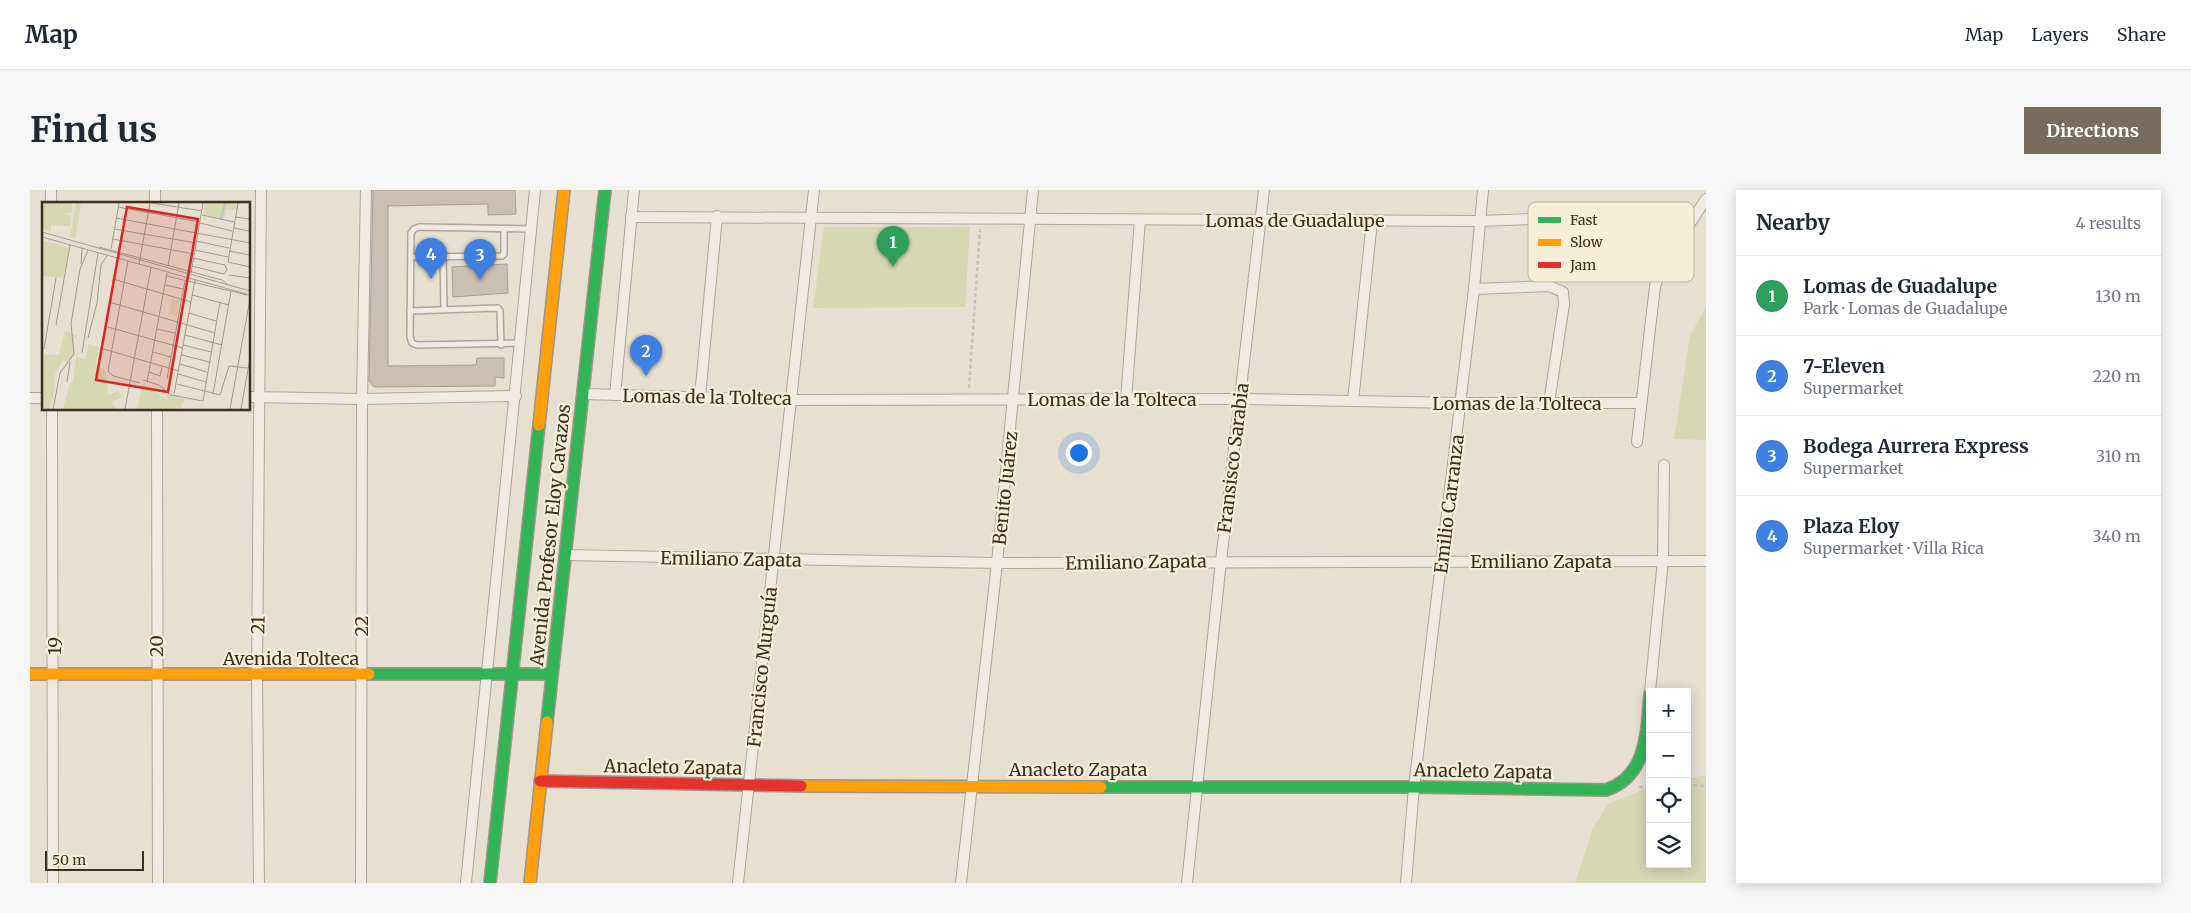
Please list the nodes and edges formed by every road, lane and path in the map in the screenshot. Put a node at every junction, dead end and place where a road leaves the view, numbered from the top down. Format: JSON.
{"nodes":[{"id":1,"x":261,"y":190,"type":"edge"},
{"id":2,"x":366,"y":190,"type":"edge"},
{"id":3,"x":535,"y":190,"type":"edge"},
{"id":4,"x":564,"y":190,"type":"edge"},
{"id":5,"x":605,"y":190,"type":"edge"},
{"id":6,"x":634,"y":190,"type":"edge"},
{"id":7,"x":814,"y":190,"type":"edge"},
{"id":8,"x":1033,"y":190,"type":"edge"},
{"id":9,"x":1264,"y":190,"type":"edge"},
{"id":10,"x":1483,"y":190,"type":"edge"},
{"id":11,"x":1706,"y":199,"type":"edge"},
{"id":12,"x":717,"y":216,"type":"junction"},
{"id":13,"x":632,"y":217,"type":"junction"},
{"id":14,"x":1694,"y":217,"type":"edge"},
{"id":15,"x":812,"y":218,"type":"junction"},
{"id":16,"x":980,"y":219,"type":"junction"},
{"id":17,"x":1261,"y":219,"type":"junction"},
{"id":18,"x":1528,"y":219,"type":"edge"},
{"id":19,"x":1031,"y":220,"type":"junction"},
{"id":20,"x":1140,"y":220,"type":"junction"},
{"id":21,"x":1372,"y":221,"type":"junction"},
{"id":22,"x":1479,"y":221,"type":"junction"},
{"id":23,"x":504,"y":229,"type":"junction"},
{"id":24,"x":532,"y":229,"type":"junction"},
{"id":25,"x":443,"y":256,"type":"junction"},
{"id":26,"x":410,"y":257,"type":"junction"},
{"id":27,"x":1657,"y":282,"type":"edge"},
{"id":28,"x":1474,"y":289,"type":"junction"},
{"id":29,"x":444,"y":309,"type":"junction"},
{"id":30,"x":410,"y":311,"type":"junction"},
{"id":31,"x":521,"y":343,"type":"junction"},
{"id":32,"x":501,"y":345,"type":"junction"},
{"id":33,"x":584,"y":394,"type":"junction"},
{"id":34,"x":615,"y":395,"type":"junction"},
{"id":35,"x":516,"y":396,"type":"junction"},
{"id":36,"x":700,"y":396,"type":"junction"},
{"id":37,"x":250,"y":397,"type":"edge"},
{"id":38,"x":261,"y":397,"type":"junction"},
{"id":39,"x":362,"y":399,"type":"junction"},
{"id":40,"x":969,"y":399,"type":"junction"},
{"id":41,"x":1014,"y":399,"type":"junction"},
{"id":42,"x":1240,"y":399,"type":"junction"},
{"id":43,"x":790,"y":400,"type":"junction"},
{"id":44,"x":1126,"y":400,"type":"junction"},
{"id":45,"x":1353,"y":401,"type":"junction"},
{"id":46,"x":1461,"y":403,"type":"junction"},
{"id":47,"x":1549,"y":403,"type":"junction"},
{"id":48,"x":1641,"y":403,"type":"junction"},
{"id":49,"x":52,"y":410,"type":"edge"},
{"id":50,"x":157,"y":410,"type":"edge"},
{"id":51,"x":1636,"y":442,"type":"dead end"},
{"id":52,"x":1664,"y":465,"type":"dead end"},
{"id":53,"x":565,"y":555,"type":"junction"},
{"id":54,"x":774,"y":560,"type":"junction"},
{"id":55,"x":1663,"y":560,"type":"junction"},
{"id":56,"x":1706,"y":560,"type":"edge"},
{"id":57,"x":1221,"y":561,"type":"junction"},
{"id":58,"x":1441,"y":562,"type":"junction"},
{"id":59,"x":997,"y":563,"type":"junction"},
{"id":60,"x":30,"y":674,"type":"edge"},
{"id":61,"x":54,"y":674,"type":"junction"},
{"id":62,"x":552,"y":674,"type":"junction"},
{"id":63,"x":156,"y":675,"type":"junction"},
{"id":64,"x":257,"y":675,"type":"junction"},
{"id":65,"x":362,"y":675,"type":"junction"},
{"id":66,"x":488,"y":675,"type":"junction"},
{"id":67,"x":512,"y":675,"type":"junction"},
{"id":68,"x":1650,"y":688,"type":"edge"},
{"id":69,"x":1646,"y":733,"type":"edge"},
{"id":70,"x":540,"y":781,"type":"junction"},
{"id":71,"x":970,"y":785,"type":"junction"},
{"id":72,"x":1691,"y":785,"type":"edge"},
{"id":73,"x":750,"y":786,"type":"junction"},
{"id":74,"x":1196,"y":786,"type":"junction"},
{"id":75,"x":1706,"y":786,"type":"edge"},
{"id":76,"x":1414,"y":787,"type":"junction"},
{"id":77,"x":53,"y":883,"type":"edge"},
{"id":78,"x":158,"y":883,"type":"edge"},
{"id":79,"x":259,"y":883,"type":"edge"},
{"id":80,"x":361,"y":883,"type":"edge"},
{"id":81,"x":466,"y":883,"type":"edge"},
{"id":82,"x":490,"y":883,"type":"edge"},
{"id":83,"x":530,"y":883,"type":"edge"},
{"id":84,"x":738,"y":883,"type":"edge"},
{"id":85,"x":960,"y":883,"type":"edge"},
{"id":86,"x":1187,"y":883,"type":"edge"},
{"id":87,"x":1406,"y":883,"type":"edge"}],
"edges":[{"from":1,"to":38,"type":"street","name":"21"},
{"from":2,"to":39,"type":"street","name":"22"},
{"from":3,"to":24,"type":"street"},
{"from":4,"to":67,"type":"street","name":"Avenida Profesor Eloy Cavazos"},
{"from":5,"to":33,"type":"street","name":"Avenida Profesor Eloy Cavazos"},
{"from":6,"to":13,"type":"street"},
{"from":7,"to":15,"type":"street","name":"Francisco Murguía"},
{"from":8,"to":19,"type":"street","name":"Benito Juárez"},
{"from":9,"to":17,"type":"street","name":"Fransisco Sarabia"},
{"from":10,"to":22,"type":"street","name":"Emilio Carranza"},
{"from":11,"to":14,"type":"street"},
{"from":12,"to":13,"type":"street","name":"Lomas de Guadalupe"},
{"from":12,"to":15,"type":"street","name":"Lomas de Guadalupe"},
{"from":12,"to":36,"type":"street"},
{"from":13,"to":34,"type":"street"},
{"from":15,"to":16,"type":"street","name":"Lomas de Guadalupe"},
{"from":15,"to":43,"type":"street","name":"Francisco Murguía"},
{"from":16,"to":19,"type":"street","name":"Lomas de Guadalupe"},
{"from":16,"to":40,"type":"path"},
{"from":17,"to":20,"type":"street","name":"Lomas de Guadalupe"},
{"from":17,"to":21,"type":"street","name":"Lomas de Guadalupe"},
{"from":17,"to":42,"type":"street","name":"Fransisco Sarabia"},
{"from":18,"to":22,"type":"street","name":"Lomas de Guadalupe"},
{"from":19,"to":20,"type":"street","name":"Lomas de Guadalupe"},
{"from":19,"to":41,"type":"street","name":"Benito Juárez"},
{"from":20,"to":44,"type":"street"},
{"from":21,"to":22,"type":"street","name":"Lomas de Guadalupe"},
{"from":21,"to":45,"type":"street"},
{"from":22,"to":28,"type":"street","name":"Emilio Carranza"},
{"from":23,"to":24,"type":"lane"},
{"from":23,"to":25,"type":"lane"},
{"from":23,"to":26,"type":"lane"},
{"from":24,"to":31,"type":"street"},
{"from":25,"to":26,"type":"lane"},
{"from":25,"to":29,"type":"lane"},
{"from":26,"to":30,"type":"lane"},
{"from":27,"to":48,"type":"street"},
{"from":28,"to":46,"type":"street","name":"Emilio Carranza"},
{"from":28,"to":47,"type":"street"},
{"from":29,"to":30,"type":"lane"},
{"from":29,"to":32,"type":"lane"},
{"from":30,"to":32,"type":"lane"},
{"from":31,"to":32,"type":"lane"},
{"from":31,"to":35,"type":"street"},
{"from":33,"to":34,"type":"street","name":"Lomas de la Tolteca"},
{"from":33,"to":53,"type":"street","name":"Avenida Profesor Eloy Cavazos"},
{"from":34,"to":36,"type":"street","name":"Lomas de la Tolteca"},
{"from":35,"to":39,"type":"street"},
{"from":35,"to":66,"type":"street"},
{"from":36,"to":43,"type":"street","name":"Lomas de la Tolteca"},
{"from":37,"to":38,"type":"street"},
{"from":38,"to":39,"type":"street"},
{"from":38,"to":64,"type":"street","name":"21"},
{"from":39,"to":65,"type":"street","name":"22"},
{"from":40,"to":41,"type":"street","name":"Lomas de la Tolteca"},
{"from":40,"to":43,"type":"street","name":"Lomas de la Tolteca"},
{"from":41,"to":44,"type":"street","name":"Lomas de la Tolteca"},
{"from":41,"to":59,"type":"street","name":"Benito Juárez"},
{"from":42,"to":44,"type":"street","name":"Lomas de la Tolteca"},
{"from":42,"to":45,"type":"street","name":"Lomas de la Tolteca"},
{"from":42,"to":57,"type":"street","name":"Fransisco Sarabia"},
{"from":43,"to":54,"type":"street","name":"Francisco Murguía"},
{"from":45,"to":46,"type":"street","name":"Lomas de la Tolteca"},
{"from":46,"to":47,"type":"street","name":"Lomas de la Tolteca"},
{"from":46,"to":58,"type":"street","name":"Emilio Carranza"},
{"from":47,"to":48,"type":"street","name":"Lomas de la Tolteca"},
{"from":48,"to":51,"type":"street"},
{"from":49,"to":61,"type":"street","name":"19"},
{"from":50,"to":63,"type":"street","name":"20"},
{"from":52,"to":55,"type":"street"},
{"from":53,"to":54,"type":"street","name":"Emiliano Zapata"},
{"from":53,"to":62,"type":"street","name":"Avenida Profesor Eloy Cavazos"},
{"from":54,"to":59,"type":"street","name":"Emiliano Zapata"},
{"from":54,"to":73,"type":"street","name":"Francisco Murguía"},
{"from":55,"to":56,"type":"street","name":"Emiliano Zapata"},
{"from":55,"to":58,"type":"street","name":"Emiliano Zapata"},
{"from":55,"to":68,"type":"street"},
{"from":57,"to":58,"type":"street","name":"Emiliano Zapata"},
{"from":57,"to":59,"type":"street","name":"Emiliano Zapata"},
{"from":57,"to":74,"type":"street","name":"Fransisco Sarabia"},
{"from":58,"to":76,"type":"street","name":"Emilio Carranza"},
{"from":59,"to":71,"type":"street","name":"Benito Juárez"},
{"from":60,"to":61,"type":"street","name":"Avenida Tolteca"},
{"from":61,"to":63,"type":"street","name":"Avenida Tolteca"},
{"from":61,"to":77,"type":"street","name":"19"},
{"from":62,"to":67,"type":"street","name":"Avenida Tolteca"},
{"from":62,"to":70,"type":"street","name":"Avenida Profesor Eloy Cavazos"},
{"from":63,"to":64,"type":"street","name":"Avenida Tolteca"},
{"from":63,"to":78,"type":"street","name":"20"},
{"from":64,"to":65,"type":"street","name":"Avenida Tolteca"},
{"from":64,"to":79,"type":"street","name":"21"},
{"from":65,"to":66,"type":"street","name":"Avenida Tolteca"},
{"from":65,"to":80,"type":"street","name":"22"},
{"from":66,"to":67,"type":"street","name":"Avenida Tolteca"},
{"from":66,"to":81,"type":"street"},
{"from":67,"to":82,"type":"street","name":"Avenida Profesor Eloy Cavazos"},
{"from":69,"to":76,"type":"street","name":"Anacleto Zapata"},
{"from":70,"to":73,"type":"street","name":"Anacleto Zapata"},
{"from":70,"to":83,"type":"street","name":"Avenida Profesor Eloy Cavazos"},
{"from":71,"to":73,"type":"street","name":"Anacleto Zapata"},
{"from":71,"to":74,"type":"street","name":"Anacleto Zapata"},
{"from":71,"to":85,"type":"street","name":"Benito Juárez"},
{"from":72,"to":75,"type":"path"},
{"from":73,"to":84,"type":"street","name":"Francisco Murguía"},
{"from":74,"to":76,"type":"street","name":"Anacleto Zapata"},
{"from":74,"to":86,"type":"street","name":"Fransisco Sarabia"},
{"from":76,"to":87,"type":"street","name":"Emilio Carranza"}]}
